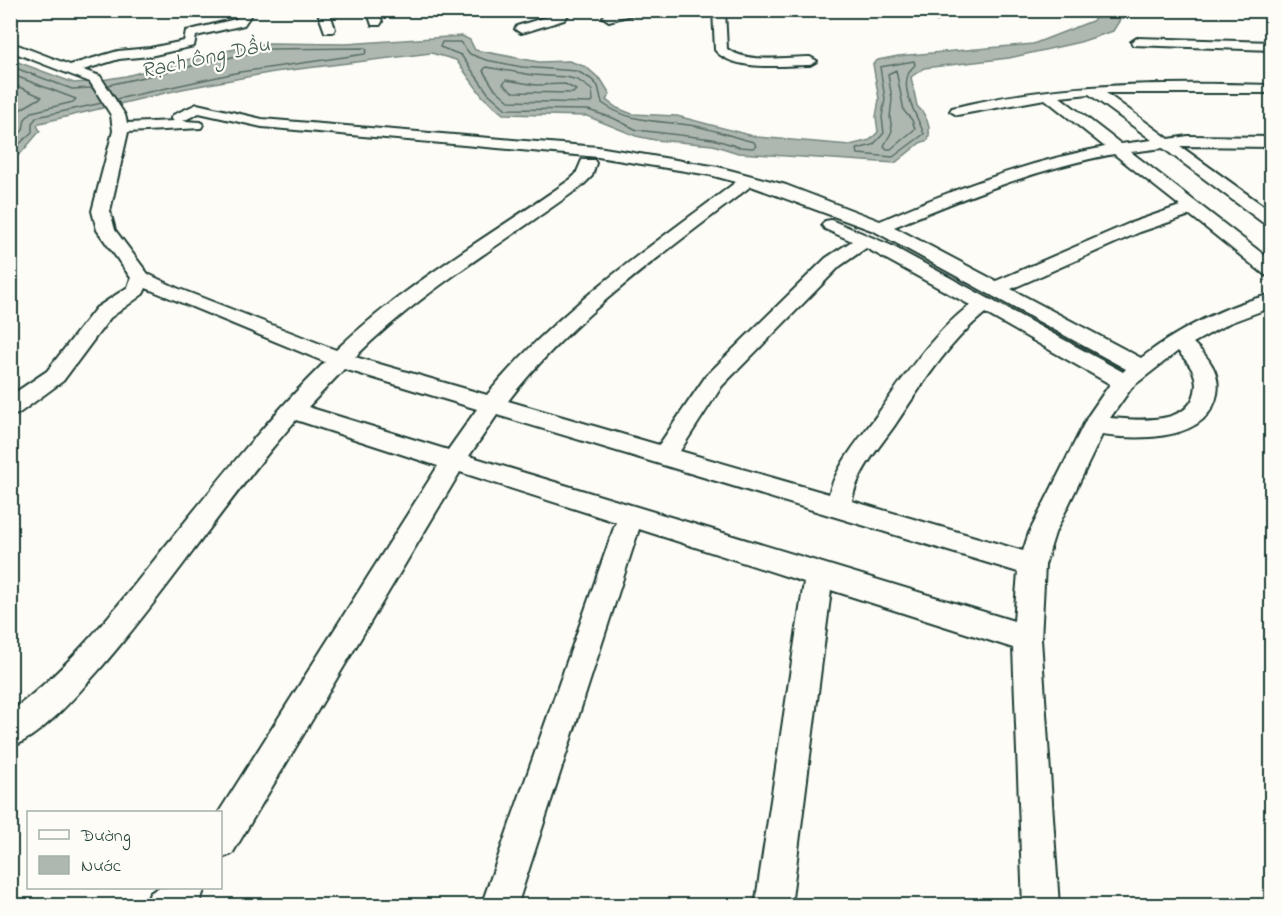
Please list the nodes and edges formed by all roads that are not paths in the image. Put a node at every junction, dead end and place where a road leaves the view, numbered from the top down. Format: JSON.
{"nodes":[{"id":1,"x":241,"y":10,"type":"edge"},
{"id":2,"x":322,"y":10,"type":"edge"},
{"id":3,"x":450,"y":10,"type":"edge"},
{"id":4,"x":561,"y":10,"type":"edge"},
{"id":5,"x":642,"y":10,"type":"edge"},
{"id":6,"x":719,"y":10,"type":"edge"},
{"id":7,"x":609,"y":17,"type":"dead end"},
{"id":8,"x":457,"y":18,"type":"dead end"},
{"id":9,"x":330,"y":29,"type":"dead end"},
{"id":10,"x":521,"y":30,"type":"dead end"},
{"id":11,"x":1137,"y":42,"type":"dead end"},
{"id":12,"x":10,"y":46,"type":"edge"},
{"id":13,"x":1272,"y":46,"type":"edge"},
{"id":14,"x":810,"y":60,"type":"dead end"},
{"id":15,"x":67,"y":70,"type":"junction"},
{"id":16,"x":1272,"y":89,"type":"edge"},
{"id":17,"x":1093,"y":90,"type":"junction"},
{"id":18,"x":1048,"y":94,"type":"junction"},
{"id":19,"x":957,"y":111,"type":"dead end"},
{"id":20,"x":119,"y":121,"type":"junction"},
{"id":21,"x":204,"y":124,"type":"junction"},
{"id":22,"x":300,"y":131,"type":"junction"},
{"id":23,"x":1272,"y":142,"type":"edge"},
{"id":24,"x":1166,"y":143,"type":"junction"},
{"id":25,"x":1117,"y":149,"type":"junction"},
{"id":26,"x":588,"y":162,"type":"junction"},
{"id":27,"x":742,"y":185,"type":"junction"},
{"id":28,"x":1246,"y":202,"type":"junction"},
{"id":29,"x":1272,"y":202,"type":"edge"},
{"id":30,"x":1192,"y":208,"type":"junction"},
{"id":31,"x":1272,"y":221,"type":"edge"},
{"id":32,"x":873,"y":233,"type":"junction"},
{"id":33,"x":1272,"y":271,"type":"edge"},
{"id":34,"x":141,"y":278,"type":"junction"},
{"id":35,"x":991,"y":296,"type":"junction"},
{"id":36,"x":1272,"y":300,"type":"edge"},
{"id":37,"x":1180,"y":341,"type":"junction"},
{"id":38,"x":340,"y":360,"type":"junction"},
{"id":39,"x":1133,"y":375,"type":"junction"},
{"id":40,"x":492,"y":405,"type":"junction"},
{"id":41,"x":10,"y":408,"type":"edge"},
{"id":42,"x":292,"y":411,"type":"junction"},
{"id":43,"x":1095,"y":425,"type":"junction"},
{"id":44,"x":664,"y":456,"type":"junction"},
{"id":45,"x":454,"y":461,"type":"junction"},
{"id":46,"x":839,"y":507,"type":"junction"},
{"id":47,"x":631,"y":516,"type":"junction"},
{"id":48,"x":1032,"y":564,"type":"junction"},
{"id":49,"x":819,"y":575,"type":"junction"},
{"id":50,"x":1027,"y":639,"type":"junction"},
{"id":51,"x":10,"y":732,"type":"edge"},
{"id":52,"x":222,"y":840,"type":"edge"},
{"id":53,"x":186,"y":889,"type":"edge"},
{"id":54,"x":192,"y":889,"type":"edge"},
{"id":55,"x":163,"y":906,"type":"edge"},
{"id":56,"x":183,"y":906,"type":"edge"},
{"id":57,"x":499,"y":906,"type":"edge"},
{"id":58,"x":773,"y":906,"type":"edge"},
{"id":59,"x":1041,"y":906,"type":"edge"}],
"edges":[{"from":1,"to":15,"type":"street"},
{"from":2,"to":9,"type":"street"},
{"from":3,"to":8,"type":"lane"},
{"from":4,"to":10,"type":"street"},
{"from":5,"to":7,"type":"street"},
{"from":6,"to":14,"type":"street"},
{"from":11,"to":13,"type":"street"},
{"from":12,"to":15,"type":"street"},
{"from":15,"to":20,"type":"street"},
{"from":16,"to":17,"type":"street"},
{"from":17,"to":18,"type":"street"},
{"from":17,"to":24,"type":"street"},
{"from":18,"to":19,"type":"street"},
{"from":18,"to":25,"type":"street"},
{"from":20,"to":21,"type":"street"},
{"from":20,"to":34,"type":"street"},
{"from":21,"to":22,"type":"street"},
{"from":21,"to":22,"type":"street"},
{"from":22,"to":26,"type":"street"},
{"from":22,"to":27,"type":"street"},
{"from":23,"to":24,"type":"street"},
{"from":24,"to":25,"type":"street"},
{"from":24,"to":28,"type":"street"},
{"from":25,"to":30,"type":"street"},
{"from":25,"to":32,"type":"street"},
{"from":26,"to":27,"type":"street"},
{"from":26,"to":38,"type":"street"},
{"from":27,"to":32,"type":"street"},
{"from":27,"to":40,"type":"street"},
{"from":28,"to":29,"type":"street"},
{"from":28,"to":31,"type":"street"},
{"from":30,"to":33,"type":"street"},
{"from":30,"to":35,"type":"street"},
{"from":32,"to":35,"type":"street"},
{"from":32,"to":44,"type":"street"},
{"from":34,"to":38,"type":"street"},
{"from":34,"to":41,"type":"street"},
{"from":35,"to":39,"type":"street"},
{"from":35,"to":46,"type":"street"},
{"from":36,"to":37,"type":"street"},
{"from":37,"to":39,"type":"street"},
{"from":37,"to":43,"type":"street"},
{"from":38,"to":40,"type":"street"},
{"from":38,"to":42,"type":"street"},
{"from":39,"to":43,"type":"street"},
{"from":40,"to":44,"type":"street"},
{"from":40,"to":45,"type":"street"},
{"from":42,"to":45,"type":"street"},
{"from":42,"to":51,"type":"street"},
{"from":43,"to":48,"type":"street"},
{"from":44,"to":46,"type":"street"},
{"from":45,"to":47,"type":"street"},
{"from":45,"to":52,"type":"street"},
{"from":46,"to":48,"type":"street"},
{"from":47,"to":49,"type":"street"},
{"from":47,"to":57,"type":"street"},
{"from":48,"to":50,"type":"street"},
{"from":49,"to":50,"type":"street"},
{"from":49,"to":58,"type":"street"},
{"from":50,"to":59,"type":"street"},
{"from":53,"to":55,"type":"street"},
{"from":54,"to":56,"type":"street"}]}
